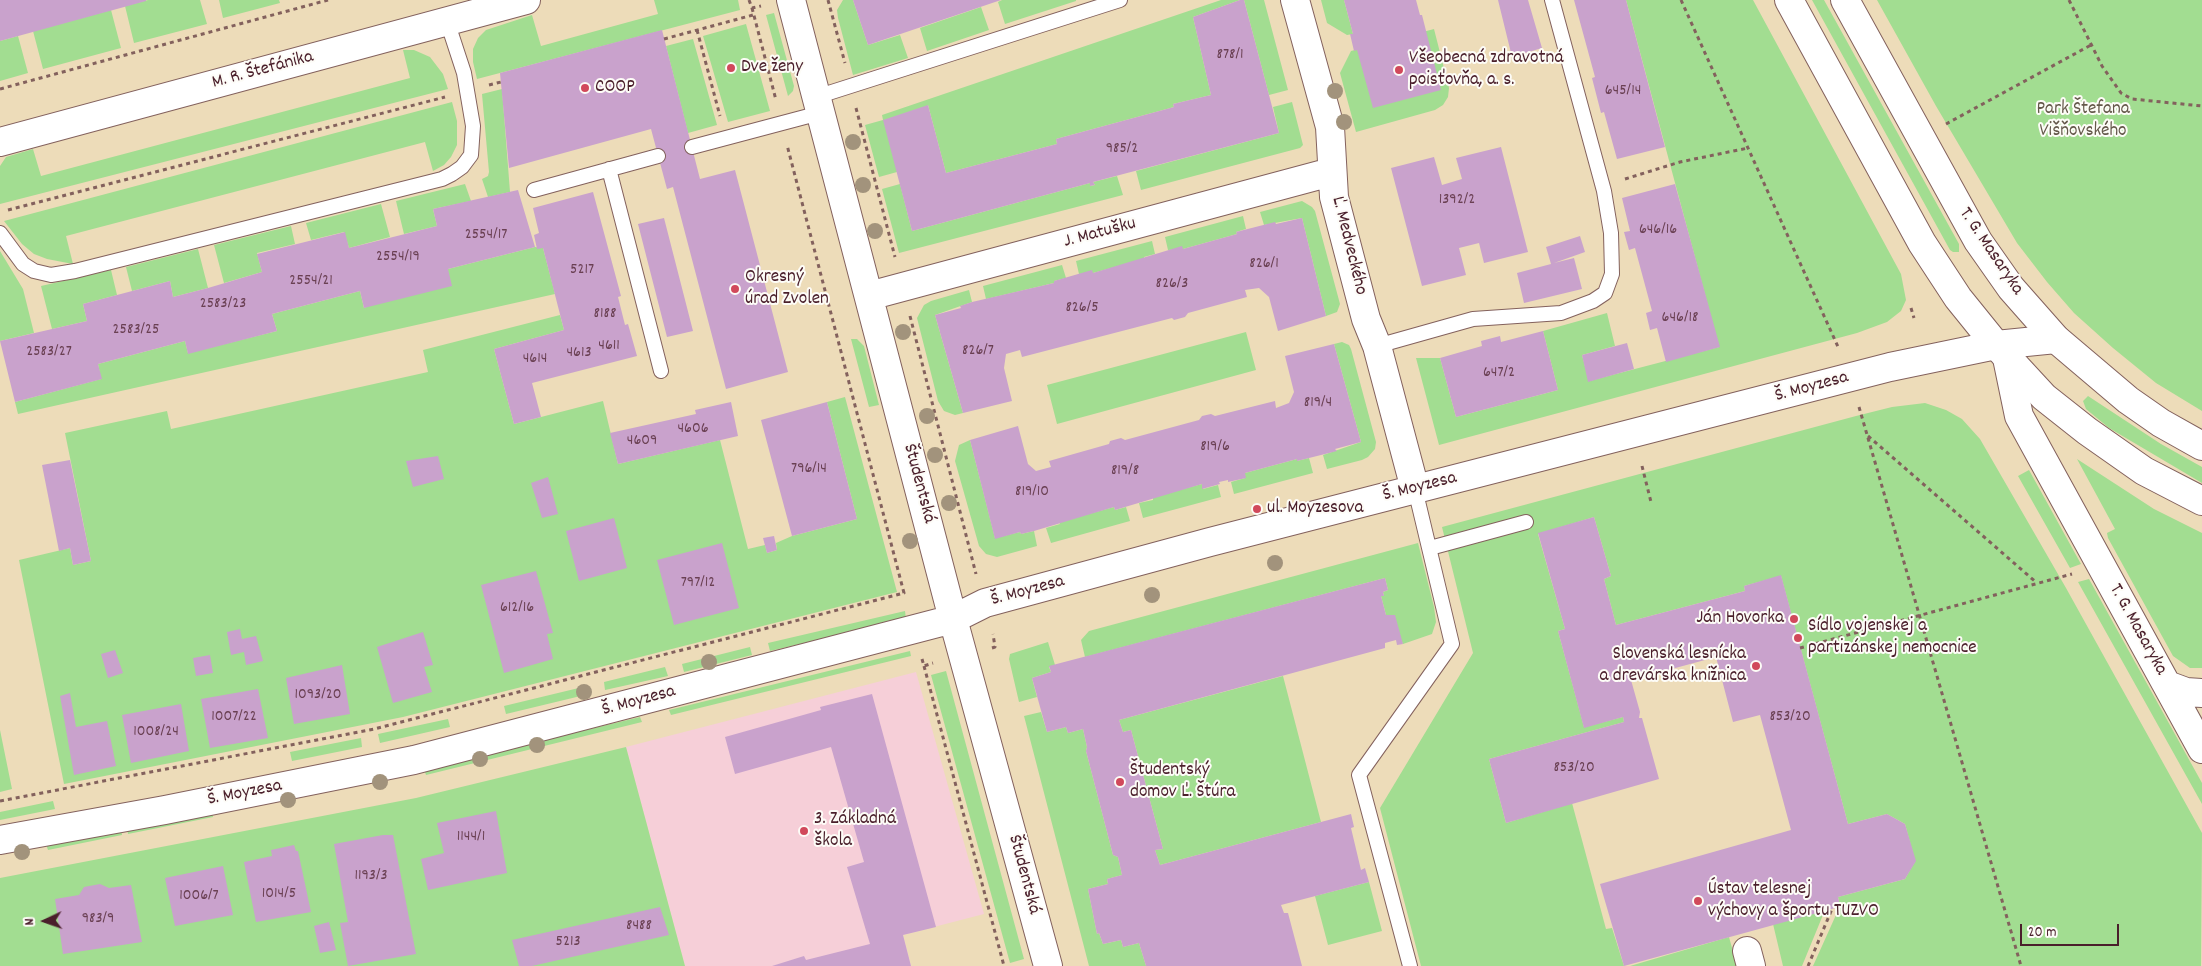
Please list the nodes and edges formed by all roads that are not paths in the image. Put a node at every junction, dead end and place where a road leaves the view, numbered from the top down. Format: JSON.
{"nodes":[{"id":1,"x":526,"y":0,"type":"edge"},
{"id":2,"x":791,"y":0,"type":"edge"},
{"id":3,"x":1120,"y":0,"type":"edge"},
{"id":4,"x":1294,"y":0,"type":"edge"},
{"id":5,"x":1552,"y":0,"type":"edge"},
{"id":6,"x":1789,"y":0,"type":"edge"},
{"id":7,"x":1845,"y":0,"type":"edge"},
{"id":8,"x":447,"y":21,"type":"junction"},
{"id":9,"x":818,"y":105,"type":"junction"},
{"id":10,"x":0,"y":142,"type":"edge"},
{"id":11,"x":692,"y":147,"type":"dead end"},
{"id":12,"x":658,"y":156,"type":"dead end"},
{"id":13,"x":609,"y":169,"type":"junction"},
{"id":14,"x":1331,"y":172,"type":"junction"},
{"id":15,"x":534,"y":190,"type":"dead end"},
{"id":16,"x":0,"y":233,"type":"edge"},
{"id":17,"x":869,"y":296,"type":"junction"},
{"id":18,"x":2056,"y":339,"type":"junction"},
{"id":19,"x":1377,"y":346,"type":"junction"},
{"id":20,"x":2001,"y":351,"type":"junction"},
{"id":21,"x":661,"y":371,"type":"dead end"},
{"id":22,"x":2202,"y":446,"type":"edge"},
{"id":23,"x":1415,"y":489,"type":"junction"},
{"id":24,"x":2202,"y":502,"type":"edge"},
{"id":25,"x":1526,"y":522,"type":"dead end"},
{"id":26,"x":1430,"y":548,"type":"junction"},
{"id":27,"x":953,"y":619,"type":"junction"},
{"id":28,"x":2167,"y":685,"type":"junction"},
{"id":29,"x":2202,"y":693,"type":"edge"},
{"id":30,"x":2202,"y":749,"type":"edge"},
{"id":31,"x":0,"y":840,"type":"edge"},
{"id":32,"x":1048,"y":966,"type":"edge"},
{"id":33,"x":1410,"y":966,"type":"edge"}],
"edges":[{"from":1,"to":8,"type":"street","name":"M. R. Štefánika"},
{"from":2,"to":9,"type":"street","name":"Študentská"},
{"from":3,"to":9,"type":"lane"},
{"from":4,"to":14,"type":"street","name":"Ľ. Medveckého"},
{"from":5,"to":19,"type":"lane"},
{"from":6,"to":20,"type":"street","name":"T. G. Masaryka"},
{"from":7,"to":18,"type":"street","name":"T. G. Masaryka"},
{"from":8,"to":10,"type":"street","name":"M. R. Štefánika"},
{"from":8,"to":16,"type":"lane"},
{"from":9,"to":11,"type":"lane"},
{"from":9,"to":17,"type":"street","name":"Študentská"},
{"from":12,"to":13,"type":"lane"},
{"from":13,"to":15,"type":"lane"},
{"from":13,"to":21,"type":"lane"},
{"from":14,"to":17,"type":"street","name":"J. Matušku"},
{"from":14,"to":19,"type":"street","name":"Ľ. Medveckého"},
{"from":17,"to":27,"type":"street","name":"Študentská"},
{"from":18,"to":20,"type":"street","name":"Š. Moyzesa"},
{"from":18,"to":22,"type":"street","name":"T. G. Masaryka"},
{"from":19,"to":23,"type":"street","name":"Ľ. Medveckého"},
{"from":20,"to":23,"type":"street","name":"Š. Moyzesa"},
{"from":20,"to":24,"type":"street","name":"T. G. Masaryka"},
{"from":20,"to":28,"type":"street","name":"T. G. Masaryka"},
{"from":23,"to":26,"type":"lane"},
{"from":23,"to":27,"type":"street","name":"Š. Moyzesa"},
{"from":25,"to":26,"type":"lane"},
{"from":26,"to":33,"type":"lane"},
{"from":27,"to":31,"type":"street","name":"Š. Moyzesa"},
{"from":27,"to":32,"type":"street","name":"Študentská"},
{"from":28,"to":29,"type":"street","name":"T. G. Masaryka"},
{"from":28,"to":30,"type":"street","name":"T. G. Masaryka"}]}
